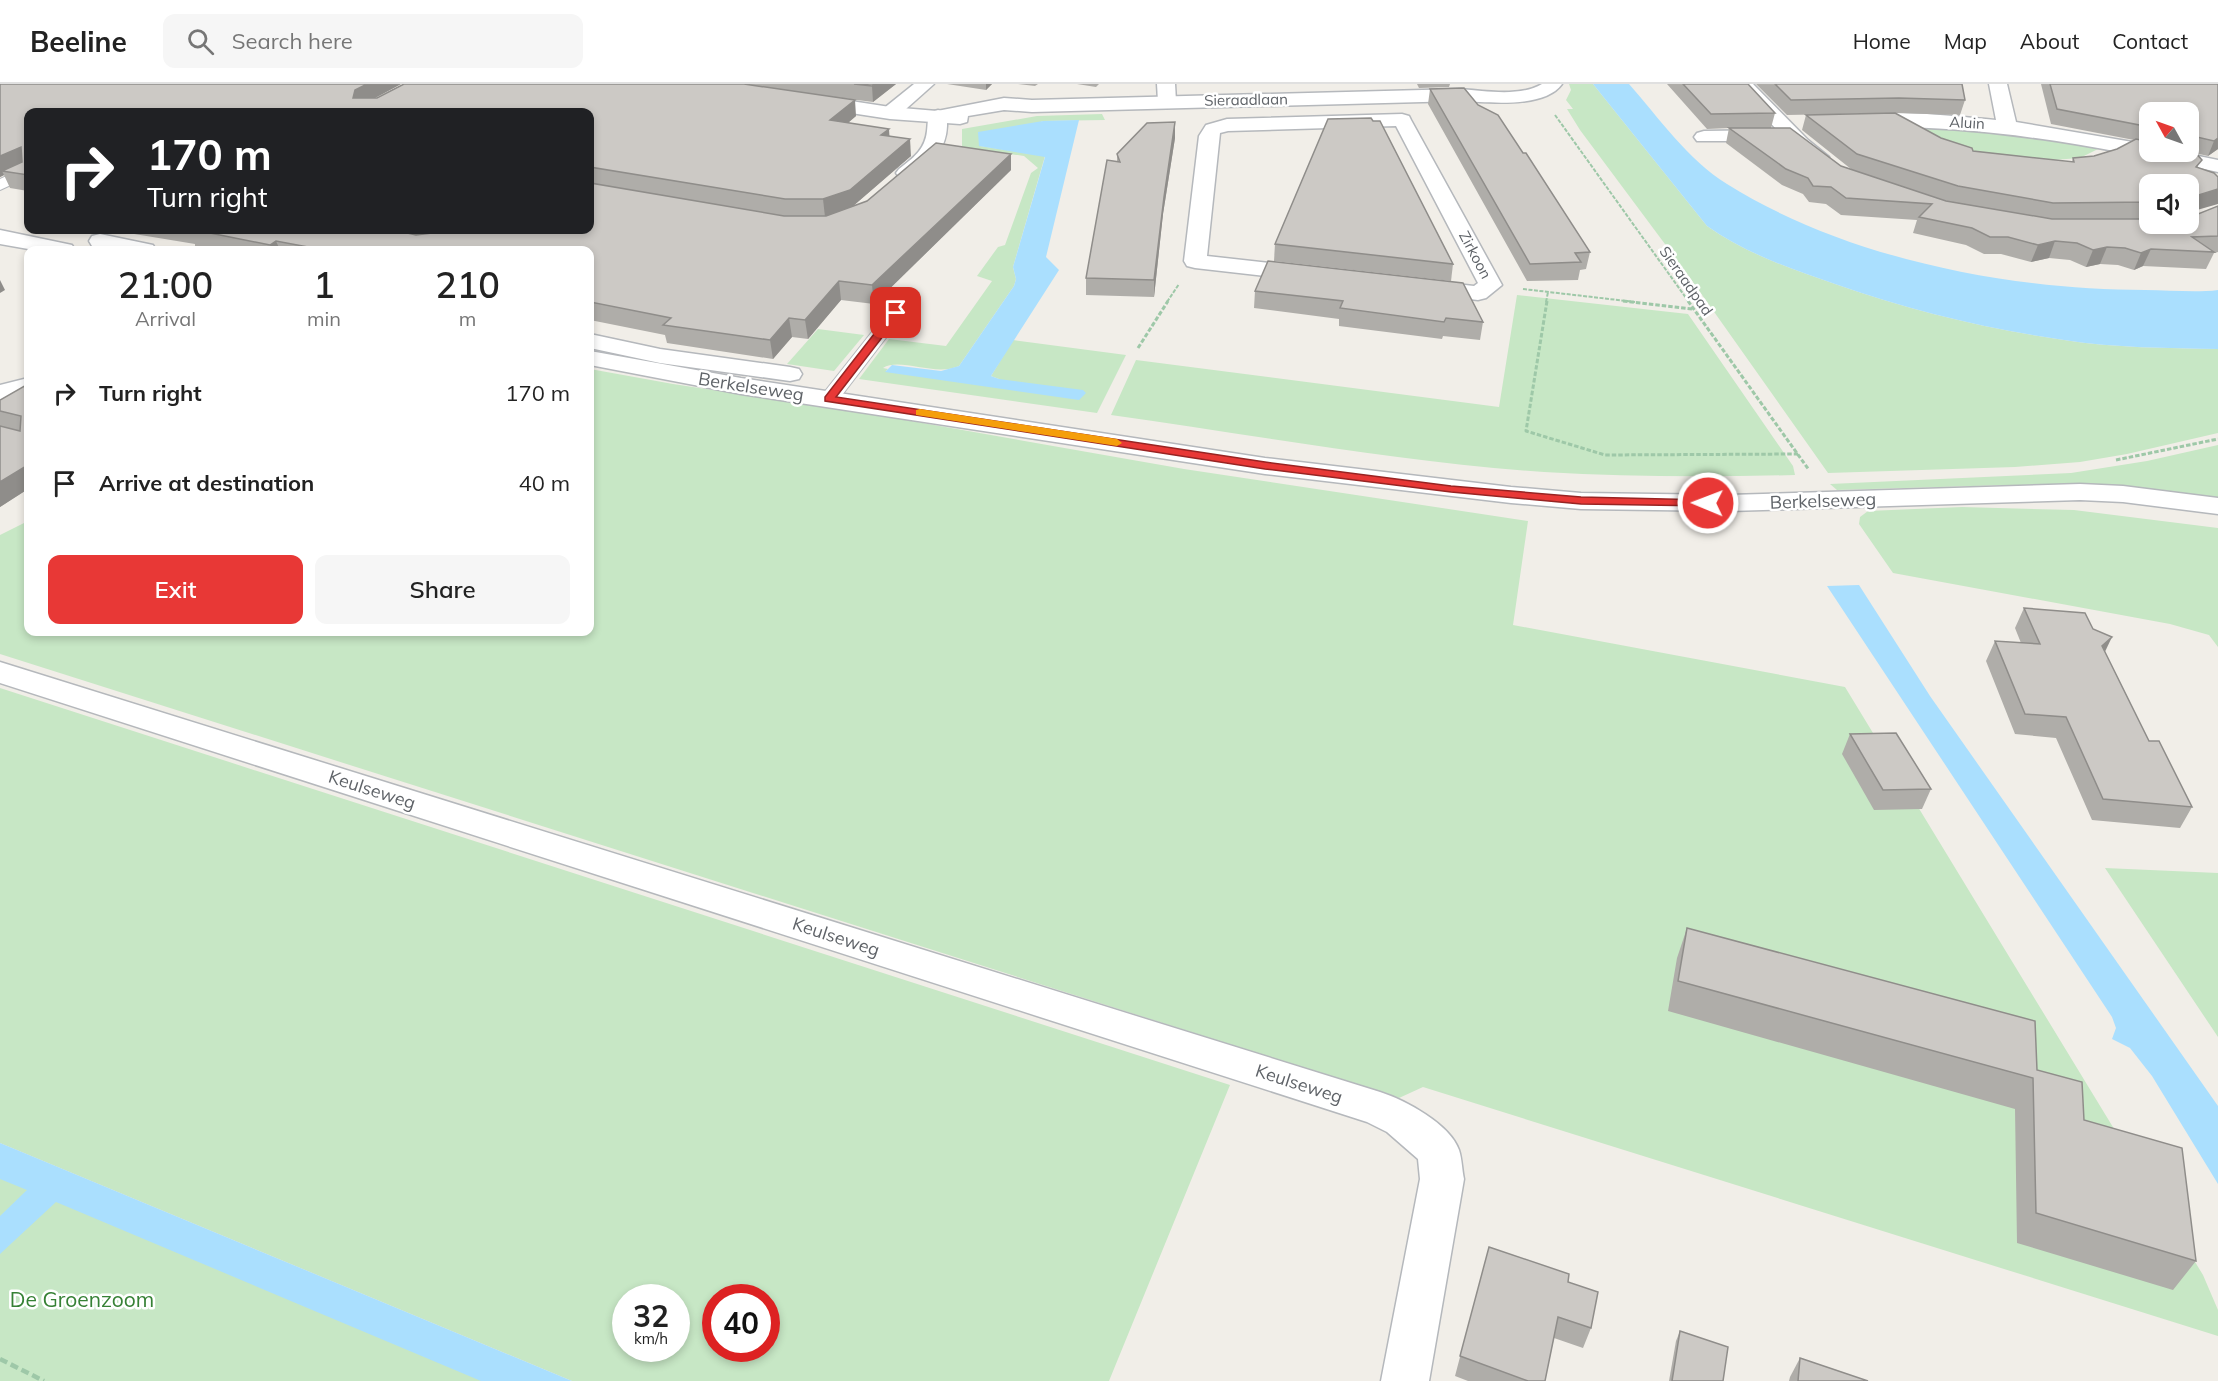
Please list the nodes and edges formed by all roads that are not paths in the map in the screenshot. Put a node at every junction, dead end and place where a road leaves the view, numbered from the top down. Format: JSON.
{"nodes":[{"id":1,"x":925,"y":84,"type":"edge"},
{"id":2,"x":1511,"y":84,"type":"edge"},
{"id":3,"x":1743,"y":84,"type":"edge"},
{"id":4,"x":1998,"y":84,"type":"edge"},
{"id":5,"x":1547,"y":89,"type":"edge"},
{"id":6,"x":1167,"y":92,"type":"edge"},
{"id":7,"x":1461,"y":95,"type":"junction"},
{"id":8,"x":789,"y":98,"type":"edge"},
{"id":9,"x":1247,"y":100,"type":"junction"},
{"id":10,"x":890,"y":113,"type":"junction"},
{"id":11,"x":938,"y":116,"type":"junction"},
{"id":12,"x":1894,"y":120,"type":"junction"},
{"id":13,"x":1847,"y":121,"type":"edge"},
{"id":14,"x":1257,"y":123,"type":"junction"},
{"id":15,"x":2007,"y":125,"type":"junction"},
{"id":16,"x":1793,"y":127,"type":"junction"},
{"id":17,"x":1704,"y":137,"type":"dead end"},
{"id":18,"x":1933,"y":141,"type":"edge"},
{"id":19,"x":2126,"y":146,"type":"junction"},
{"id":20,"x":2139,"y":149,"type":"edge"},
{"id":21,"x":2099,"y":160,"type":"edge"},
{"id":22,"x":2199,"y":162,"type":"edge"},
{"id":23,"x":2218,"y":166,"type":"edge"},
{"id":24,"x":1836,"y":169,"type":"edge"},
{"id":25,"x":24,"y":173,"type":"edge"},
{"id":26,"x":895,"y":182,"type":"edge"},
{"id":27,"x":0,"y":186,"type":"edge"},
{"id":28,"x":0,"y":237,"type":"edge"},
{"id":29,"x":100,"y":241,"type":"dead end"},
{"id":30,"x":44,"y":246,"type":"edge"},
{"id":31,"x":125,"y":246,"type":"edge"},
{"id":32,"x":896,"y":313,"type":"dead end"},
{"id":33,"x":594,"y":342,"type":"edge"},
{"id":34,"x":594,"y":359,"type":"edge"},
{"id":35,"x":790,"y":374,"type":"dead end"},
{"id":36,"x":24,"y":387,"type":"edge"},
{"id":37,"x":0,"y":393,"type":"edge"},
{"id":38,"x":829,"y":399,"type":"junction"},
{"id":39,"x":1950,"y":497,"type":"junction"},
{"id":40,"x":2218,"y":506,"type":"edge"},
{"id":41,"x":2218,"y":525,"type":"edge"},
{"id":42,"x":0,"y":672,"type":"edge"},
{"id":43,"x":1405,"y":1381,"type":"edge"}],
"edges":[{"from":1,"to":10,"type":"street"},
{"from":2,"to":7,"type":"street","name":"Sieraadlaan"},
{"from":3,"to":16,"type":"street"},
{"from":4,"to":15,"type":"street"},
{"from":5,"to":7,"type":"street","name":"Sieraadlaan"},
{"from":6,"to":9,"type":"street","name":"Sieraadlaan"},
{"from":6,"to":11,"type":"street","name":"Sieraadlaan"},
{"from":7,"to":9,"type":"street","name":"Sieraadlaan"},
{"from":8,"to":10,"type":"street","name":"Sieraadlaan"},
{"from":9,"to":14,"type":"street"},
{"from":10,"to":11,"type":"street","name":"Sieraadlaan"},
{"from":11,"to":26,"type":"street"},
{"from":12,"to":13,"type":"street","name":"Aluin"},
{"from":12,"to":15,"type":"street","name":"Aluin"},
{"from":12,"to":18,"type":"street"},
{"from":14,"to":14,"type":"street","name":"Zirkoon"},
{"from":15,"to":19,"type":"street","name":"Aluin"},
{"from":16,"to":17,"type":"street"},
{"from":16,"to":24,"type":"street"},
{"from":19,"to":20,"type":"street","name":"Aluin"},
{"from":19,"to":21,"type":"street"},
{"from":22,"to":23,"type":"street","name":"Aluin"},
{"from":25,"to":27,"type":"lane"},
{"from":28,"to":30,"type":"street"},
{"from":29,"to":31,"type":"street"},
{"from":32,"to":38,"type":"lane"},
{"from":33,"to":35,"type":"street","name":"Berkelseweg"},
{"from":34,"to":38,"type":"street","name":"Berkelseweg"},
{"from":36,"to":37,"type":"street"},
{"from":38,"to":39,"type":"street","name":"Berkelseweg"},
{"from":39,"to":40,"type":"street","name":"Berkelseweg"},
{"from":39,"to":41,"type":"street","name":"Berkelseweg"},
{"from":42,"to":43,"type":"street","name":"Keulseweg"}]}
